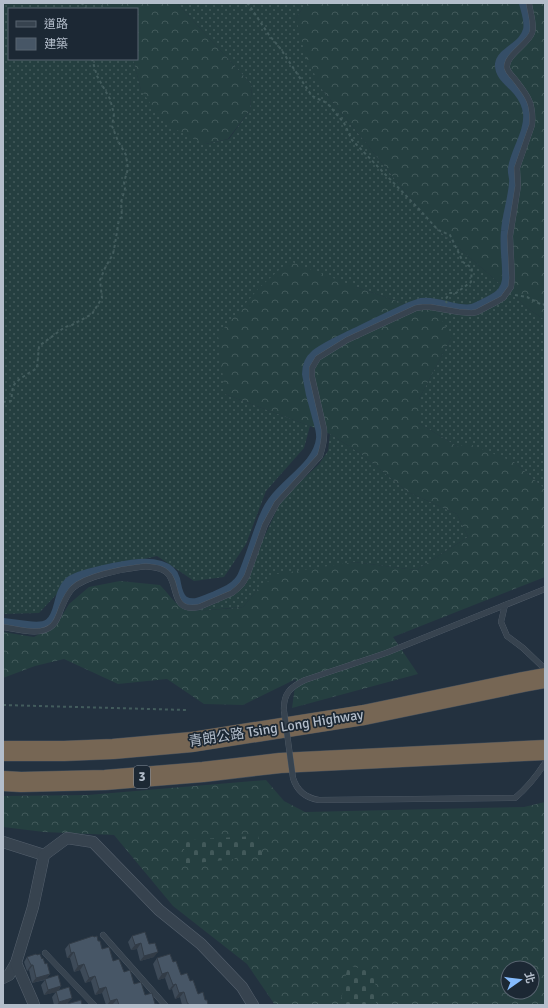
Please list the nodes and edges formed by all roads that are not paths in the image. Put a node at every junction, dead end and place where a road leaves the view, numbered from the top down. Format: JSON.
{"nodes":[{"id":1,"x":528,"y":3,"type":"edge"},
{"id":2,"x":545,"y":589,"type":"edge"},
{"id":3,"x":505,"y":605,"type":"junction"},
{"id":4,"x":3,"y":627,"type":"edge"},
{"id":5,"x":545,"y":669,"type":"edge"},
{"id":6,"x":545,"y":678,"type":"edge"},
{"id":7,"x":545,"y":750,"type":"edge"},
{"id":8,"x":3,"y":751,"type":"edge"},
{"id":9,"x":545,"y":764,"type":"edge"},
{"id":10,"x":3,"y":781,"type":"edge"},
{"id":11,"x":3,"y":842,"type":"edge"},
{"id":12,"x":44,"y":855,"type":"junction"},
{"id":13,"x":103,"y":935,"type":"dead end"},
{"id":14,"x":45,"y":953,"type":"dead end"},
{"id":15,"x":16,"y":963,"type":"junction"},
{"id":16,"x":3,"y":978,"type":"edge"},
{"id":17,"x":34,"y":1005,"type":"edge"},
{"id":18,"x":94,"y":1005,"type":"edge"},
{"id":19,"x":165,"y":1005,"type":"edge"},
{"id":20,"x":253,"y":1005,"type":"edge"}],
"edges":[{"from":1,"to":4,"type":"lane"},
{"from":2,"to":3,"type":"lane"},
{"from":3,"to":5,"type":"lane"},
{"from":3,"to":9,"type":"lane","bridge":true},
{"from":6,"to":8,"type":"highway","name":"青朗公路 Tsing Long Highway","number":"3"},
{"from":7,"to":10,"type":"highway","number":"3"},
{"from":11,"to":12,"type":"street"},
{"from":12,"to":15,"type":"street"},
{"from":12,"to":20,"type":"street"},
{"from":13,"to":19,"type":"lane"},
{"from":14,"to":18,"type":"lane"},
{"from":15,"to":16,"type":"street"},
{"from":15,"to":17,"type":"street"}]}
